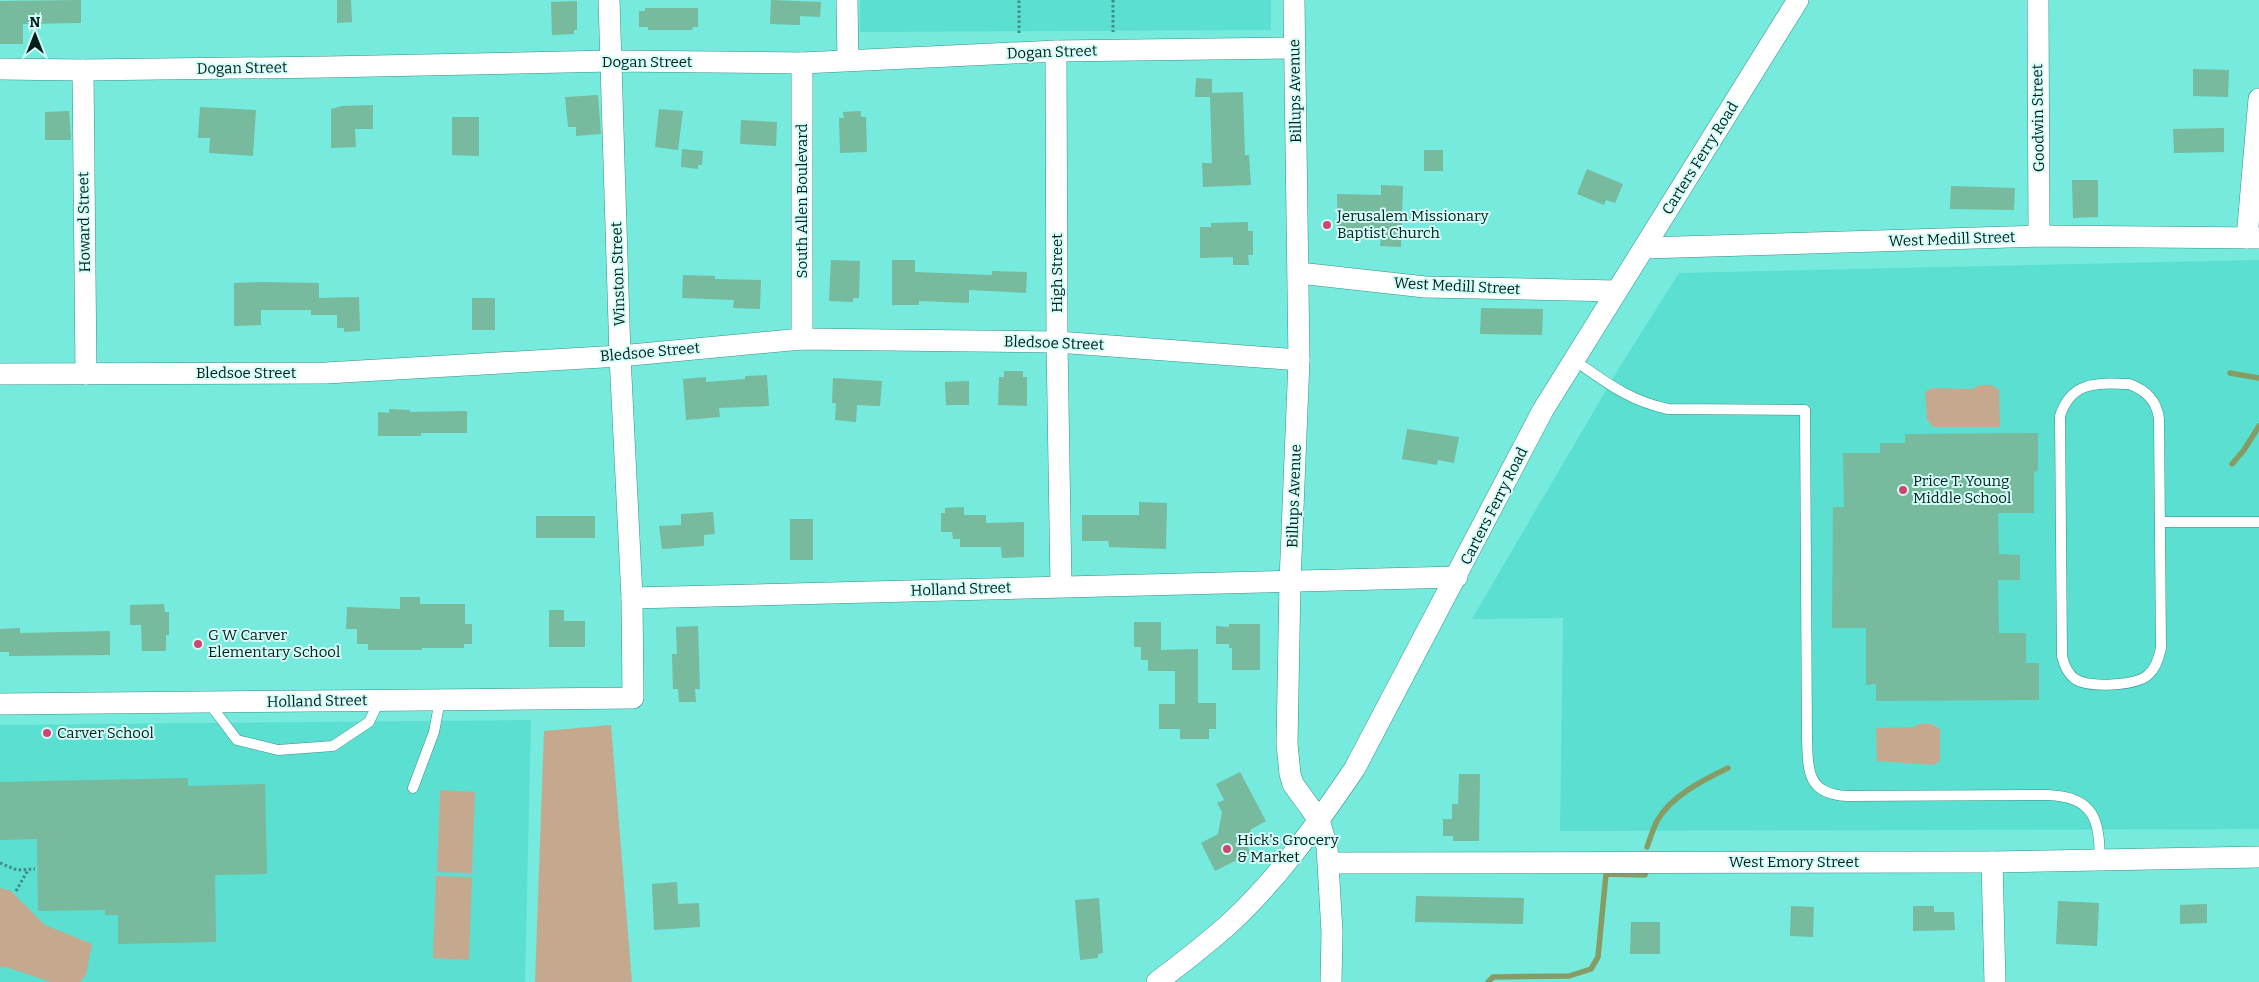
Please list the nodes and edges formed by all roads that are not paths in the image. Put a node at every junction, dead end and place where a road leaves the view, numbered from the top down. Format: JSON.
{"nodes":[{"id":1,"x":609,"y":0,"type":"edge"},
{"id":2,"x":847,"y":0,"type":"edge"},
{"id":3,"x":1294,"y":0,"type":"edge"},
{"id":4,"x":1798,"y":0,"type":"edge"},
{"id":5,"x":2038,"y":0,"type":"edge"},
{"id":6,"x":1294,"y":48,"type":"junction"},
{"id":7,"x":1056,"y":51,"type":"junction"},
{"id":8,"x":848,"y":60,"type":"junction"},
{"id":9,"x":612,"y":61,"type":"junction"},
{"id":10,"x":802,"y":63,"type":"junction"},
{"id":11,"x":0,"y":69,"type":"edge"},
{"id":12,"x":83,"y":70,"type":"junction"},
{"id":13,"x":2259,"y":99,"type":"edge"},
{"id":14,"x":2039,"y":236,"type":"junction"},
{"id":15,"x":2253,"y":238,"type":"edge"},
{"id":16,"x":1645,"y":248,"type":"junction"},
{"id":17,"x":1299,"y":273,"type":"junction"},
{"id":18,"x":1616,"y":291,"type":"junction"},
{"id":19,"x":802,"y":339,"type":"junction"},
{"id":20,"x":1057,"y":342,"type":"junction"},
{"id":21,"x":620,"y":356,"type":"junction"},
{"id":22,"x":1299,"y":360,"type":"junction"},
{"id":23,"x":1574,"y":360,"type":"junction"},
{"id":24,"x":0,"y":374,"type":"edge"},
{"id":25,"x":86,"y":374,"type":"junction"},
{"id":26,"x":2161,"y":522,"type":"junction"},
{"id":27,"x":2259,"y":522,"type":"edge"},
{"id":28,"x":1456,"y":577,"type":"junction"},
{"id":29,"x":1290,"y":582,"type":"junction"},
{"id":30,"x":1061,"y":586,"type":"junction"},
{"id":31,"x":632,"y":598,"type":"junction"},
{"id":32,"x":633,"y":698,"type":"joint"},
{"id":33,"x":379,"y":700,"type":"junction"},
{"id":34,"x":440,"y":700,"type":"junction"},
{"id":35,"x":208,"y":702,"type":"junction"},
{"id":36,"x":0,"y":704,"type":"edge"},
{"id":37,"x":413,"y":788,"type":"dead end"},
{"id":38,"x":1319,"y":820,"type":"junction"},
{"id":39,"x":2259,"y":858,"type":"edge"},
{"id":40,"x":2100,"y":860,"type":"junction"},
{"id":41,"x":1992,"y":862,"type":"junction"},
{"id":42,"x":1329,"y":863,"type":"junction"},
{"id":43,"x":1157,"y":982,"type":"edge"},
{"id":44,"x":1331,"y":982,"type":"edge"},
{"id":45,"x":1995,"y":982,"type":"edge"}],
"edges":[{"from":1,"to":9,"type":"street","name":"Winston Street"},
{"from":2,"to":8,"type":"street"},
{"from":3,"to":6,"type":"street","name":"Billups Avenue"},
{"from":4,"to":16,"type":"street","name":"Carters Ferry Road"},
{"from":5,"to":14,"type":"street","name":"Goodwin Street"},
{"from":6,"to":7,"type":"street","name":"Dogan Street"},
{"from":6,"to":17,"type":"street","name":"Billups Avenue"},
{"from":7,"to":8,"type":"street","name":"Dogan Street"},
{"from":7,"to":20,"type":"street","name":"High Street"},
{"from":8,"to":10,"type":"street","name":"Dogan Street"},
{"from":9,"to":10,"type":"street","name":"Dogan Street"},
{"from":9,"to":12,"type":"street","name":"Dogan Street"},
{"from":9,"to":21,"type":"street","name":"Winston Street"},
{"from":10,"to":19,"type":"street","name":"South Allen Boulevard"},
{"from":11,"to":12,"type":"street","name":"Dogan Street"},
{"from":12,"to":25,"type":"street","name":"Howard Street"},
{"from":13,"to":15,"type":"street"},
{"from":14,"to":15,"type":"street","name":"West Medill Street"},
{"from":14,"to":16,"type":"street","name":"West Medill Street"},
{"from":16,"to":18,"type":"street","name":"Carters Ferry Road"},
{"from":17,"to":18,"type":"street","name":"West Medill Street"},
{"from":17,"to":22,"type":"street","name":"Billups Avenue"},
{"from":18,"to":23,"type":"street","name":"Carters Ferry Road"},
{"from":19,"to":20,"type":"street","name":"Bledsoe Street"},
{"from":19,"to":21,"type":"street","name":"Bledsoe Street"},
{"from":20,"to":22,"type":"street","name":"Bledsoe Street"},
{"from":20,"to":30,"type":"street","name":"High Street"},
{"from":21,"to":25,"type":"street","name":"Bledsoe Street"},
{"from":21,"to":31,"type":"street","name":"Winston Street"},
{"from":22,"to":29,"type":"street","name":"Billups Avenue"},
{"from":23,"to":28,"type":"street","name":"Carters Ferry Road"},
{"from":23,"to":40,"type":"lane"},
{"from":24,"to":25,"type":"street","name":"Bledsoe Street"},
{"from":26,"to":26,"type":"lane"},
{"from":26,"to":27,"type":"lane"},
{"from":28,"to":29,"type":"street","name":"Holland Street"},
{"from":28,"to":38,"type":"street","name":"Carters Ferry Road"},
{"from":29,"to":30,"type":"street","name":"Holland Street"},
{"from":29,"to":38,"type":"street","name":"Billups Avenue"},
{"from":30,"to":31,"type":"street","name":"Holland Street"},
{"from":31,"to":32,"type":"street","name":"Winston Street"},
{"from":32,"to":34,"type":"street","name":"Holland Street"},
{"from":33,"to":34,"type":"street","name":"Holland Street"},
{"from":33,"to":35,"type":"street","name":"Holland Street"},
{"from":33,"to":35,"type":"lane"},
{"from":34,"to":37,"type":"lane"},
{"from":35,"to":36,"type":"street","name":"Holland Street"},
{"from":38,"to":42,"type":"street","name":"Billups Avenue"},
{"from":38,"to":43,"type":"street","name":"Carters Ferry Road"},
{"from":39,"to":40,"type":"street","name":"West Emory Street"},
{"from":40,"to":41,"type":"street","name":"West Emory Street"},
{"from":41,"to":42,"type":"street","name":"West Emory Street"},
{"from":41,"to":45,"type":"street"},
{"from":42,"to":44,"type":"street","name":"Billups Avenue"}]}
